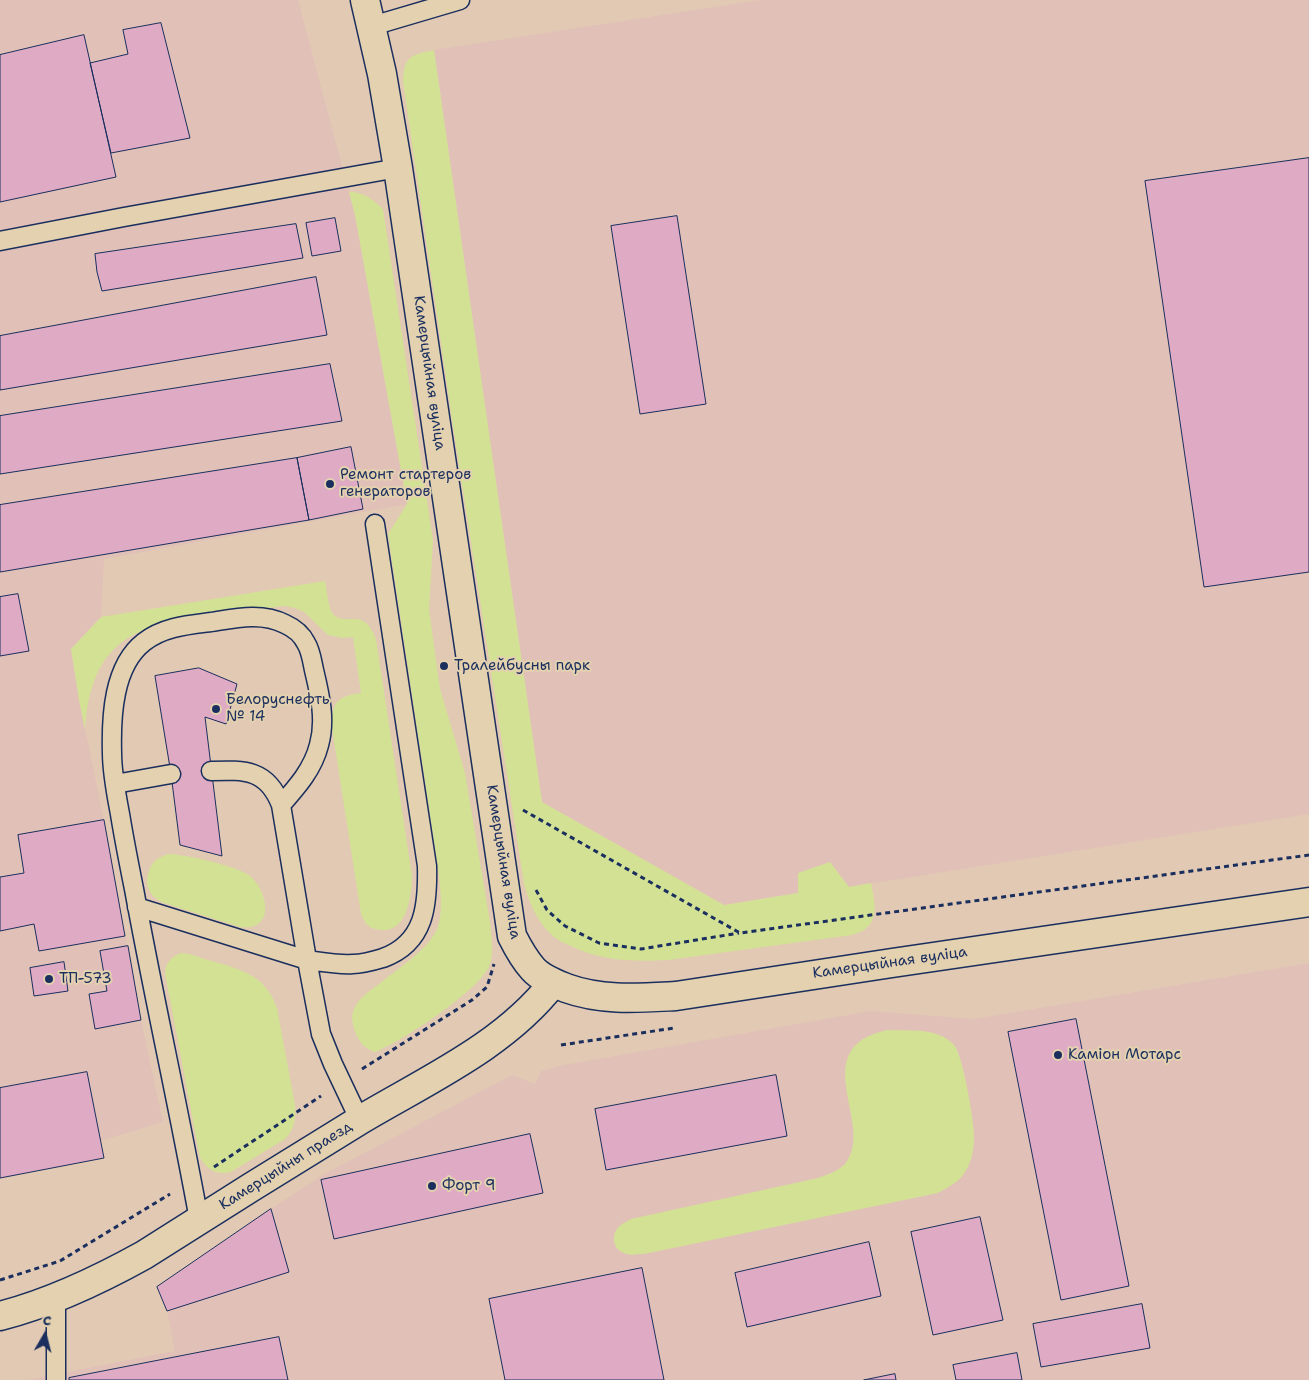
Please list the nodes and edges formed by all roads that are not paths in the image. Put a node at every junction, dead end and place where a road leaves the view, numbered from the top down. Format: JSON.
{"nodes":[{"id":1,"x":365,"y":0,"type":"edge"},
{"id":2,"x":460,"y":0,"type":"edge"},
{"id":3,"x":372,"y":26,"type":"junction"},
{"id":4,"x":398,"y":168,"type":"junction"},
{"id":5,"x":0,"y":241,"type":"edge"},
{"id":6,"x":375,"y":524,"type":"dead end"},
{"id":7,"x":211,"y":771,"type":"dead end"},
{"id":8,"x":171,"y":774,"type":"dead end"},
{"id":9,"x":115,"y":784,"type":"junction"},
{"id":10,"x":281,"y":805,"type":"junction"},
{"id":11,"x":1309,"y":902,"type":"edge"},
{"id":12,"x":137,"y":907,"type":"junction"},
{"id":13,"x":307,"y":960,"type":"junction"},
{"id":14,"x":553,"y":983,"type":"junction"},
{"id":15,"x":360,"y":1120,"type":"junction"},
{"id":16,"x":199,"y":1220,"type":"junction"},
{"id":17,"x":56,"y":1298,"type":"junction"},
{"id":18,"x":0,"y":1316,"type":"edge"},
{"id":19,"x":56,"y":1380,"type":"edge"}],
"edges":[{"from":1,"to":3,"type":"main road","name":"Камерцыйная вуліца"},
{"from":2,"to":3,"type":"lane"},
{"from":3,"to":4,"type":"main road","name":"Камерцыйная вуліца"},
{"from":4,"to":5,"type":"lane"},
{"from":4,"to":14,"type":"main road","name":"Камерцыйная вуліца"},
{"from":6,"to":13,"type":"lane"},
{"from":7,"to":10,"type":"lane"},
{"from":8,"to":9,"type":"lane"},
{"from":9,"to":10,"type":"lane"},
{"from":9,"to":12,"type":"lane"},
{"from":10,"to":13,"type":"lane"},
{"from":11,"to":14,"type":"main road","name":"Камерцыйная вуліца"},
{"from":12,"to":13,"type":"lane"},
{"from":12,"to":16,"type":"lane"},
{"from":13,"to":15,"type":"lane"},
{"from":14,"to":15,"type":"main road","name":"Камерцыйны праезд"},
{"from":15,"to":16,"type":"main road","name":"Камерцыйны праезд"},
{"from":16,"to":17,"type":"main road","name":"Камерцыйны праезд"},
{"from":17,"to":18,"type":"main road","name":"Камерцыйны праезд"},
{"from":17,"to":19,"type":"lane"}]}
